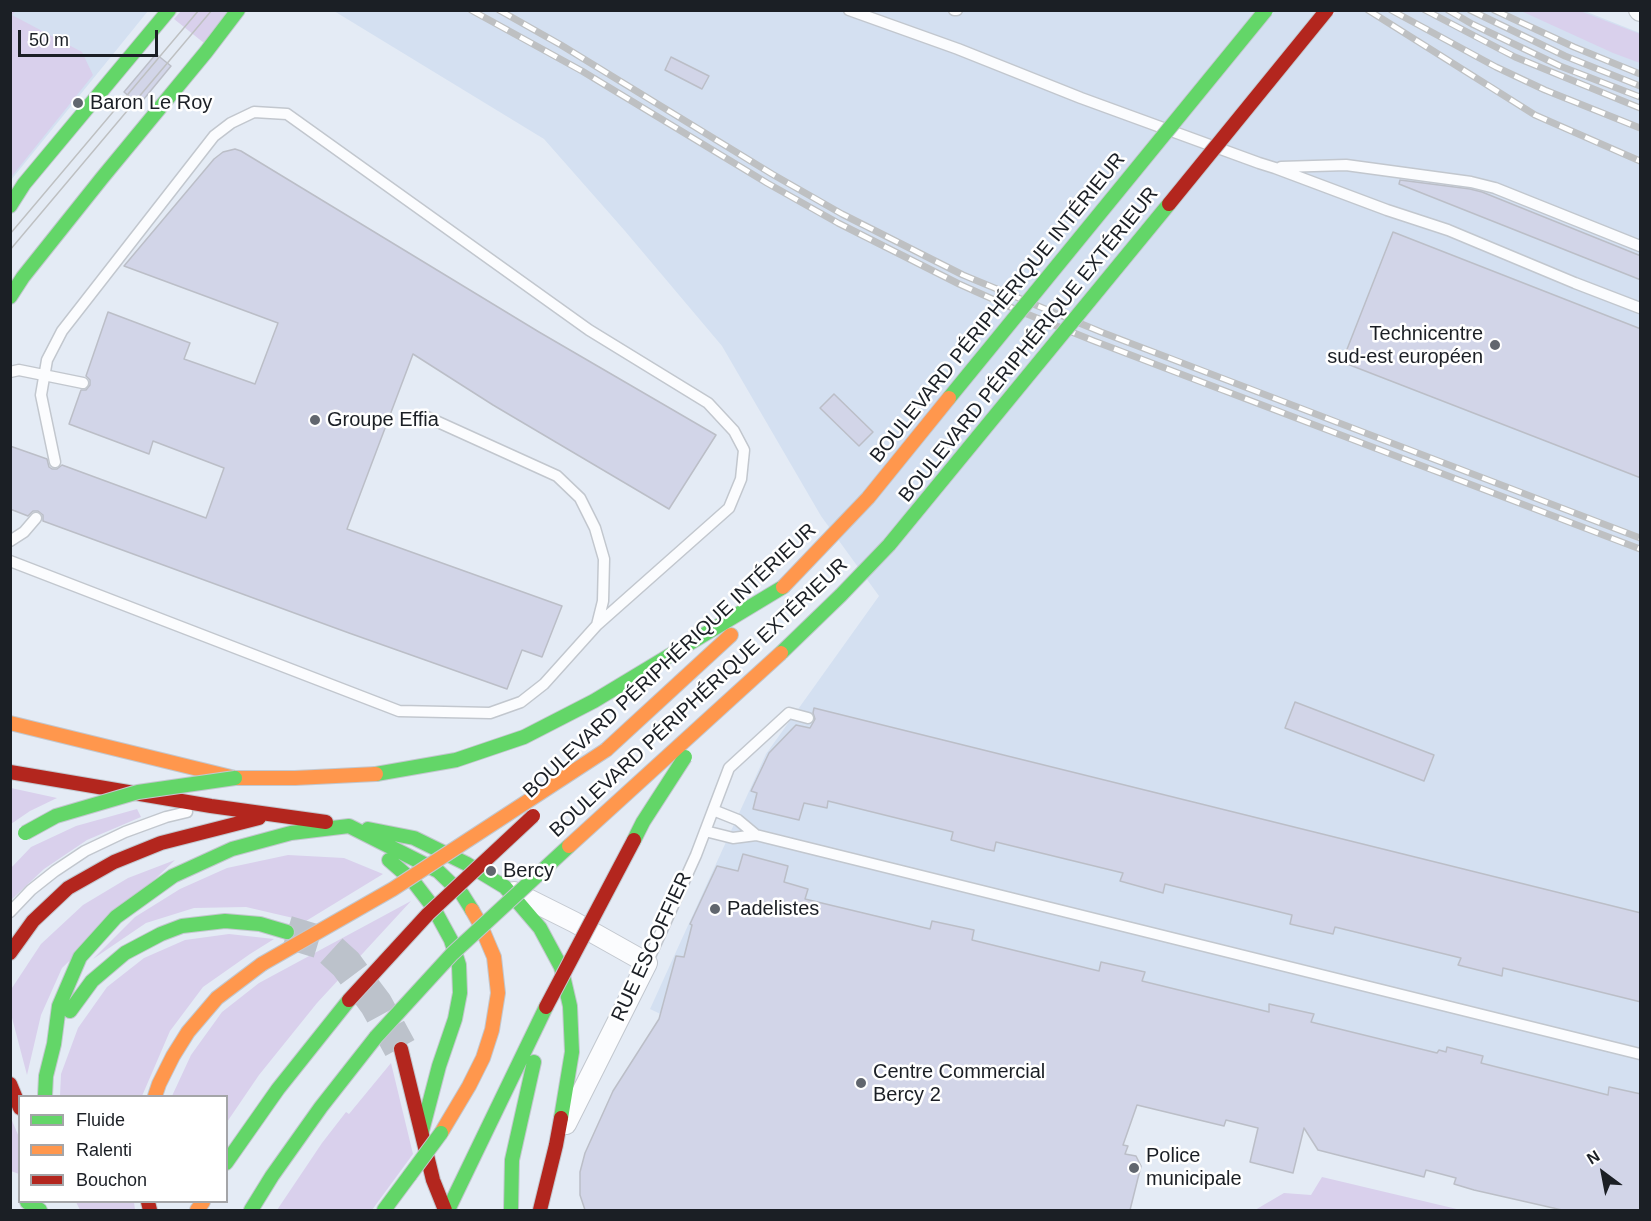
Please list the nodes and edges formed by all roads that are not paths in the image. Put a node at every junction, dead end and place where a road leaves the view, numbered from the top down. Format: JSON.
{"nodes":[{"id":1,"x":169,"y":10,"type":"edge"},
{"id":2,"x":238,"y":10,"type":"edge"},
{"id":3,"x":849,"y":10,"type":"edge"},
{"id":4,"x":1266,"y":10,"type":"edge"},
{"id":5,"x":1327,"y":10,"type":"edge"},
{"id":6,"x":1275,"y":168,"type":"junction"},
{"id":7,"x":10,"y":206,"type":"edge"},
{"id":8,"x":1641,"y":246,"type":"edge"},
{"id":9,"x":10,"y":297,"type":"edge"},
{"id":10,"x":1641,"y":308,"type":"edge"},
{"id":11,"x":10,"y":372,"type":"edge"},
{"id":12,"x":83,"y":383,"type":"dead end"},
{"id":13,"x":427,"y":417,"type":"dead end"},
{"id":14,"x":54,"y":462,"type":"dead end"},
{"id":15,"x":36,"y":519,"type":"dead end"},
{"id":16,"x":10,"y":541,"type":"edge"},
{"id":17,"x":10,"y":561,"type":"edge"},
{"id":18,"x":783,"y":587,"type":"junction"},
{"id":19,"x":597,"y":625,"type":"junction"},
{"id":20,"x":808,"y":718,"type":"dead end"},
{"id":21,"x":708,"y":719,"type":"junction"},
{"id":22,"x":10,"y":723,"type":"edge"},
{"id":23,"x":606,"y":750,"type":"junction"},
{"id":24,"x":10,"y":772,"type":"edge"},
{"id":25,"x":236,"y":778,"type":"junction"},
{"id":26,"x":211,"y":806,"type":"junction"},
{"id":27,"x":713,"y":810,"type":"junction"},
{"id":28,"x":272,"y":814,"type":"junction"},
{"id":29,"x":349,"y":826,"type":"junction"},
{"id":30,"x":705,"y":831,"type":"junction"},
{"id":31,"x":756,"y":835,"type":"junction"},
{"id":32,"x":22,"y":836,"type":"dead end"},
{"id":33,"x":504,"y":887,"type":"junction"},
{"id":34,"x":10,"y":912,"type":"edge"},
{"id":35,"x":287,"y":932,"type":"tunnel mouth"},
{"id":36,"x":10,"y":953,"type":"edge"},
{"id":37,"x":647,"y":963,"type":"junction"},
{"id":38,"x":546,"y":1007,"type":"junction"},
{"id":39,"x":54,"y":1044,"type":"junction"},
{"id":40,"x":401,"y":1049,"type":"tunnel mouth"},
{"id":41,"x":1641,"y":1054,"type":"edge"},
{"id":42,"x":10,"y":1084,"type":"edge"},
{"id":43,"x":45,"y":1095,"type":"edge"},
{"id":44,"x":155,"y":1095,"type":"edge"},
{"id":45,"x":18,"y":1103,"type":"edge"},
{"id":46,"x":422,"y":1131,"type":"junction"},
{"id":47,"x":556,"y":1145,"type":"junction"},
{"id":48,"x":228,"y":1160,"type":"edge"},
{"id":49,"x":251,"y":1210,"type":"edge"},
{"id":50,"x":384,"y":1210,"type":"edge"},
{"id":51,"x":446,"y":1210,"type":"edge"},
{"id":52,"x":511,"y":1210,"type":"edge"},
{"id":53,"x":516,"y":1210,"type":"edge"},
{"id":54,"x":540,"y":1210,"type":"edge"}],
"edges":[{"from":1,"to":7,"type":"main road"},
{"from":2,"to":9,"type":"main road"},
{"from":3,"to":6,"type":"lane"},
{"from":4,"to":18,"type":"main road","name":"BOULEVARD PÉRIPHÉRIQUE INTÉRIEUR","bridge":true},
{"from":5,"to":21,"type":"main road","name":"BOULEVARD PÉRIPHÉRIQUE EXTÉRIEUR","bridge":true},
{"from":6,"to":8,"type":"lane"},
{"from":6,"to":10,"type":"lane"},
{"from":11,"to":12,"type":"lane"},
{"from":13,"to":19,"type":"lane"},
{"from":14,"to":19,"type":"lane"},
{"from":15,"to":16,"type":"lane"},
{"from":17,"to":19,"type":"lane"},
{"from":18,"to":23,"type":"main road","name":"BOULEVARD PÉRIPHÉRIQUE INTÉRIEUR"},
{"from":18,"to":25,"type":"main road"},
{"from":20,"to":27,"type":"lane","name":"RUE ESCOFFIER"},
{"from":21,"to":38,"type":"main road","bridge":true},
{"from":21,"to":49,"type":"main road","name":"BOULEVARD PÉRIPHÉRIQUE EXTÉRIEUR","bridge":true},
{"from":22,"to":25,"type":"main road"},
{"from":23,"to":44,"type":"main road","bridge":true},
{"from":23,"to":48,"type":"main road","name":"BOULEVARD PÉRIPHÉRIQUE INTÉRIEUR","bridge":true},
{"from":24,"to":26,"type":"main road"},
{"from":25,"to":32,"type":"main road","bridge":true},
{"from":26,"to":28,"type":"main road"},
{"from":26,"to":34,"type":"lane"},
{"from":27,"to":30,"type":"lane","name":"RUE ESCOFFIER"},
{"from":27,"to":31,"type":"lane"},
{"from":28,"to":29,"type":"main road"},
{"from":28,"to":36,"type":"main road"},
{"from":29,"to":33,"type":"main road"},
{"from":29,"to":39,"type":"main road"},
{"from":29,"to":46,"type":"main road"},
{"from":29,"to":50,"type":"main road","bridge":true},
{"from":30,"to":31,"type":"lane"},
{"from":30,"to":37,"type":"lane","name":"RUE ESCOFFIER"},
{"from":31,"to":41,"type":"lane"},
{"from":33,"to":37,"type":"street"},
{"from":33,"to":47,"type":"main road"},
{"from":35,"to":39,"type":"main road"},
{"from":37,"to":47,"type":"street","name":"RUE ESCOFFIER"},
{"from":38,"to":51,"type":"main road"},
{"from":38,"to":52,"type":"main road"},
{"from":39,"to":43,"type":"main road"},
{"from":40,"to":46,"type":"main road"},
{"from":42,"to":45,"type":"main road"},
{"from":46,"to":51,"type":"main road"},
{"from":47,"to":53,"type":"main road","name":"RUE ESCOFFIER"},
{"from":47,"to":54,"type":"main road"}]}
